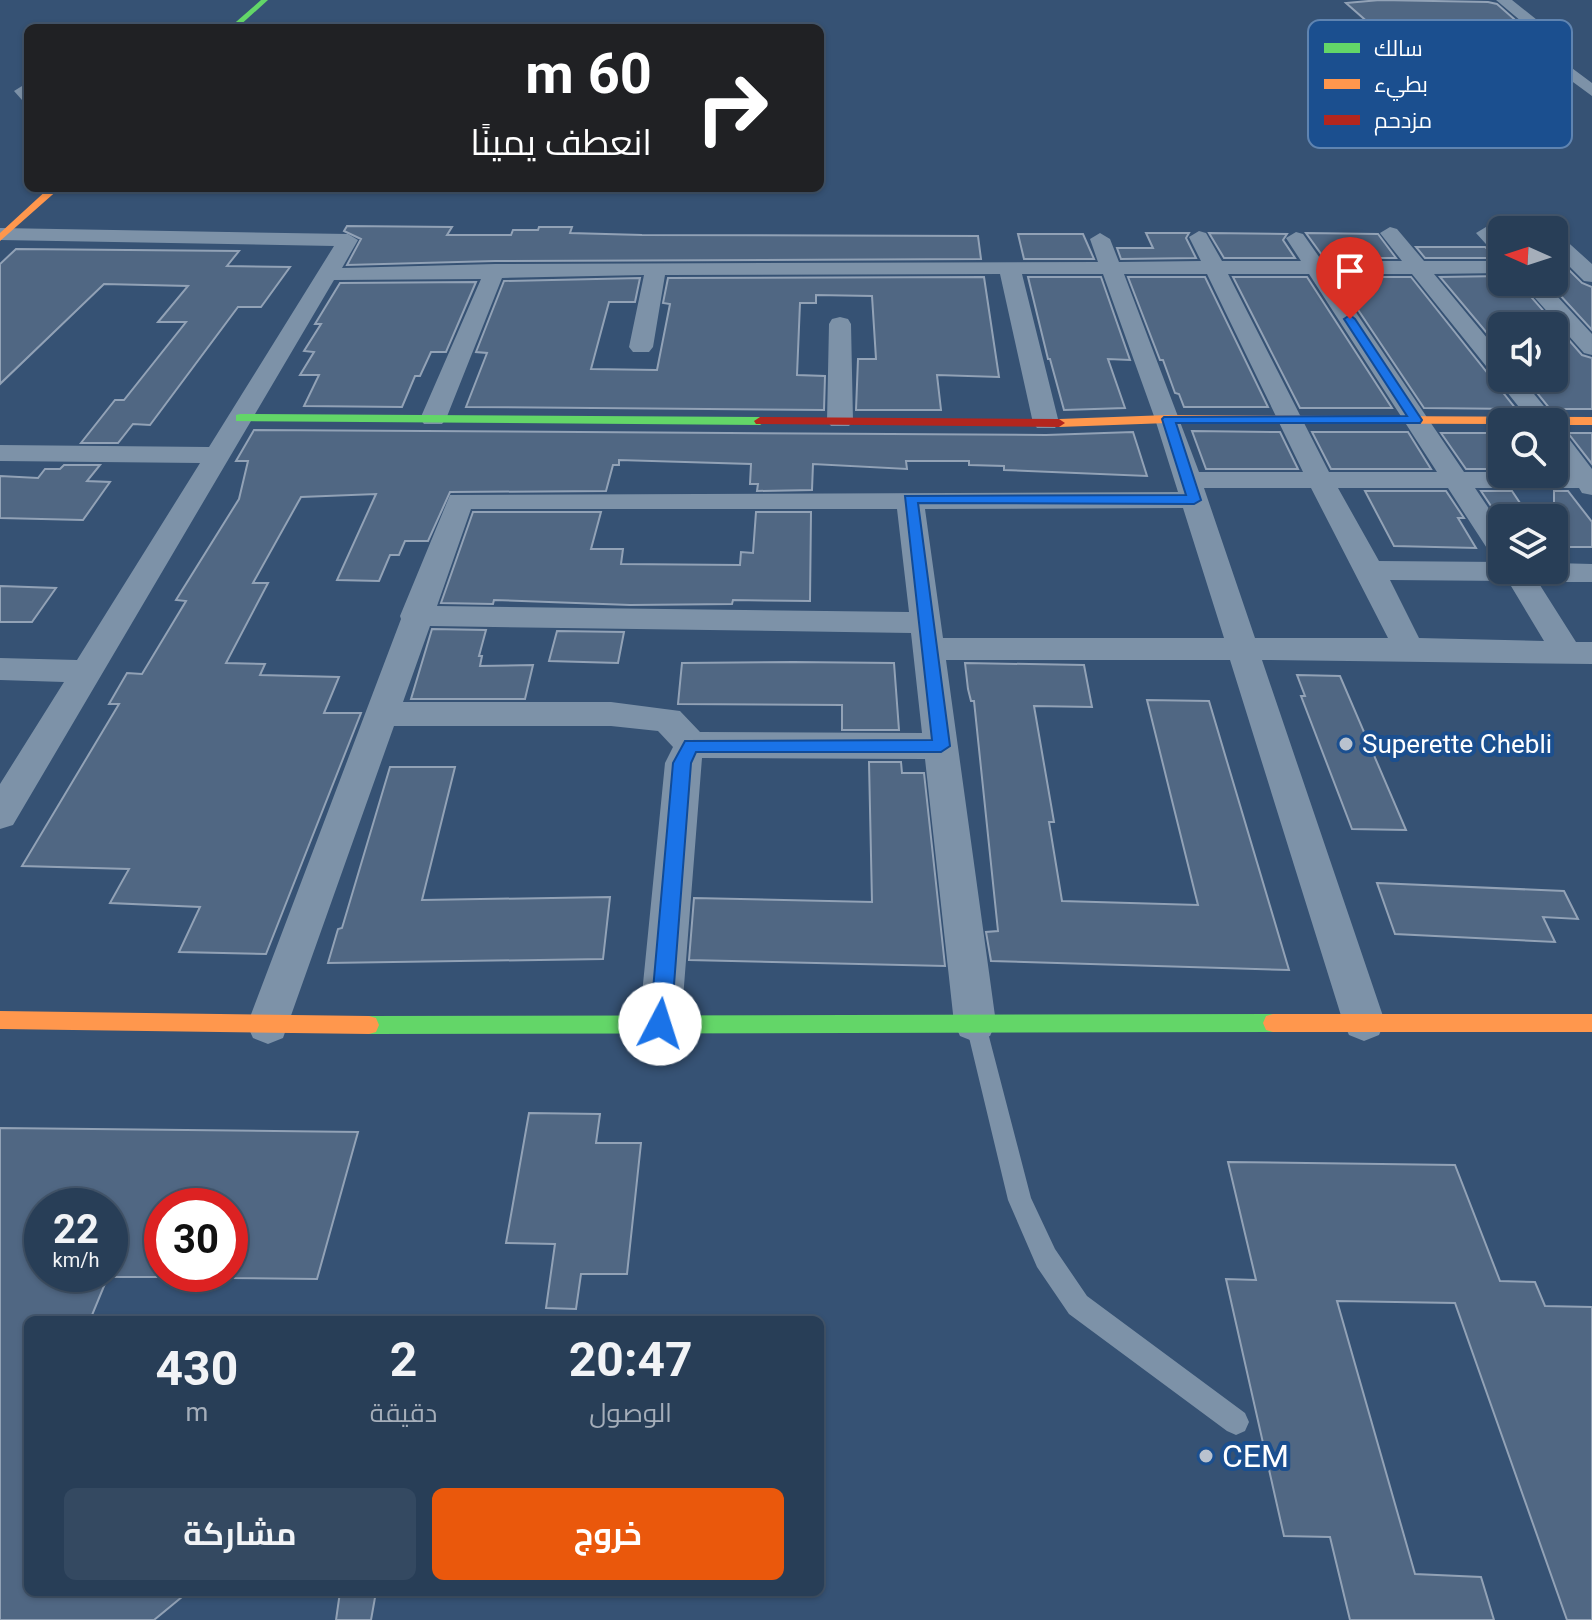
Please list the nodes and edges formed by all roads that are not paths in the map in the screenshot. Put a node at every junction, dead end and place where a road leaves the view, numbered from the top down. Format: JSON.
{"nodes":[{"id":1,"x":265,"y":0,"type":"edge"},
{"id":2,"x":1503,"y":0,"type":"edge"},
{"id":3,"x":1528,"y":20,"type":"edge"},
{"id":4,"x":238,"y":24,"type":"edge"},
{"id":5,"x":1572,"y":76,"type":"edge"},
{"id":6,"x":1592,"y":91,"type":"edge"},
{"id":7,"x":50,"y":192,"type":"edge"},
{"id":8,"x":1390,"y":233,"type":"dead end"},
{"id":9,"x":1,"y":235,"type":"edge"},
{"id":10,"x":1199,"y":237,"type":"dead end"},
{"id":11,"x":1296,"y":238,"type":"dead end"},
{"id":12,"x":1100,"y":239,"type":"dead end"},
{"id":13,"x":1568,"y":253,"type":"edge"},
{"id":14,"x":1417,"y":267,"type":"junction"},
{"id":15,"x":1488,"y":267,"type":"edge"},
{"id":16,"x":1317,"y":268,"type":"junction"},
{"id":17,"x":656,"y":269,"type":"junction"},
{"id":18,"x":1112,"y":269,"type":"junction"},
{"id":19,"x":1216,"y":269,"type":"junction"},
{"id":20,"x":495,"y":270,"type":"junction"},
{"id":21,"x":1010,"y":270,"type":"junction"},
{"id":22,"x":1587,"y":271,"type":"edge"},
{"id":23,"x":329,"y":274,"type":"junction"},
{"id":24,"x":1545,"y":296,"type":"edge"},
{"id":25,"x":840,"y":324,"type":"dead end"},
{"id":26,"x":641,"y":347,"type":"dead end"},
{"id":27,"x":1592,"y":348,"type":"edge"},
{"id":28,"x":1488,"y":354,"type":"edge"},
{"id":29,"x":1519,"y":392,"type":"edge"},
{"id":30,"x":1532,"y":408,"type":"edge"},
{"id":31,"x":240,"y":418,"type":"junction"},
{"id":32,"x":433,"y":419,"type":"junction"},
{"id":33,"x":1168,"y":419,"type":"junction"},
{"id":34,"x":1292,"y":420,"type":"junction"},
{"id":35,"x":1415,"y":420,"type":"junction"},
{"id":36,"x":840,"y":421,"type":"junction"},
{"id":37,"x":1592,"y":421,"type":"edge"},
{"id":38,"x":1046,"y":423,"type":"junction"},
{"id":39,"x":1488,"y":423,"type":"edge"},
{"id":40,"x":1568,"y":424,"type":"edge"},
{"id":41,"x":0,"y":453,"type":"edge"},
{"id":42,"x":1568,"y":454,"type":"edge"},
{"id":43,"x":218,"y":455,"type":"junction"},
{"id":44,"x":1320,"y":480,"type":"junction"},
{"id":45,"x":1453,"y":480,"type":"junction"},
{"id":46,"x":1590,"y":483,"type":"edge"},
{"id":47,"x":1190,"y":490,"type":"junction"},
{"id":48,"x":910,"y":499,"type":"junction"},
{"id":49,"x":1488,"y":530,"type":"edge"},
{"id":50,"x":1488,"y":565,"type":"edge"},
{"id":51,"x":1370,"y":570,"type":"junction"},
{"id":52,"x":1568,"y":570,"type":"edge"},
{"id":53,"x":1592,"y":573,"type":"edge"},
{"id":54,"x":1527,"y":584,"type":"edge"},
{"id":55,"x":415,"y":616,"type":"junction"},
{"id":56,"x":928,"y":636,"type":"junction"},
{"id":57,"x":1243,"y":649,"type":"junction"},
{"id":58,"x":1409,"y":649,"type":"junction"},
{"id":59,"x":1579,"y":653,"type":"edge"},
{"id":60,"x":0,"y":669,"type":"edge"},
{"id":61,"x":87,"y":671,"type":"junction"},
{"id":62,"x":380,"y":714,"type":"junction"},
{"id":63,"x":691,"y":745,"type":"junction"},
{"id":64,"x":941,"y":746,"type":"junction"},
{"id":65,"x":0,"y":815,"type":"edge"},
{"id":66,"x":0,"y":1020,"type":"edge"},
{"id":67,"x":1364,"y":1022,"type":"junction"},
{"id":68,"x":975,"y":1023,"type":"junction"},
{"id":69,"x":1592,"y":1023,"type":"edge"},
{"id":70,"x":660,"y":1024,"type":"junction"},
{"id":71,"x":268,"y":1025,"type":"junction"},
{"id":72,"x":1236,"y":1422,"type":"dead end"}],
"edges":[{"from":1,"to":4,"type":"street"},
{"from":2,"to":3,"type":"street"},
{"from":5,"to":6,"type":"street"},
{"from":7,"to":9,"type":"street"},
{"from":8,"to":14,"type":"street"},
{"from":9,"to":23,"type":"street"},
{"from":10,"to":19,"type":"street"},
{"from":11,"to":16,"type":"street"},
{"from":12,"to":18,"type":"street"},
{"from":13,"to":22,"type":"street"},
{"from":14,"to":15,"type":"street"},
{"from":14,"to":16,"type":"street"},
{"from":14,"to":28,"type":"street"},
{"from":16,"to":19,"type":"street"},
{"from":16,"to":35,"type":"street"},
{"from":17,"to":20,"type":"street"},
{"from":17,"to":21,"type":"street"},
{"from":17,"to":26,"type":"street"},
{"from":18,"to":19,"type":"street"},
{"from":18,"to":21,"type":"street"},
{"from":18,"to":33,"type":"street"},
{"from":19,"to":34,"type":"street"},
{"from":20,"to":23,"type":"street"},
{"from":20,"to":32,"type":"street"},
{"from":21,"to":38,"type":"street"},
{"from":23,"to":31,"type":"street"},
{"from":24,"to":27,"type":"street"},
{"from":25,"to":36,"type":"street"},
{"from":29,"to":30,"type":"street"},
{"from":31,"to":32,"type":"street"},
{"from":31,"to":43,"type":"street"},
{"from":32,"to":36,"type":"street"},
{"from":33,"to":34,"type":"street"},
{"from":33,"to":38,"type":"street"},
{"from":33,"to":47,"type":"street"},
{"from":34,"to":35,"type":"street"},
{"from":34,"to":44,"type":"street"},
{"from":35,"to":39,"type":"street"},
{"from":35,"to":45,"type":"street"},
{"from":36,"to":38,"type":"street"},
{"from":37,"to":40,"type":"street"},
{"from":41,"to":43,"type":"street"},
{"from":42,"to":46,"type":"street"},
{"from":43,"to":61,"type":"street"},
{"from":44,"to":45,"type":"street"},
{"from":44,"to":47,"type":"street"},
{"from":44,"to":51,"type":"street"},
{"from":45,"to":46,"type":"street"},
{"from":45,"to":49,"type":"street"},
{"from":47,"to":48,"type":"street"},
{"from":47,"to":57,"type":"street"},
{"from":48,"to":55,"type":"street"},
{"from":48,"to":56,"type":"street"},
{"from":50,"to":51,"type":"street"},
{"from":51,"to":58,"type":"street"},
{"from":52,"to":53,"type":"street"},
{"from":54,"to":59,"type":"street"},
{"from":55,"to":56,"type":"street"},
{"from":55,"to":62,"type":"street"},
{"from":56,"to":57,"type":"street"},
{"from":56,"to":64,"type":"street"},
{"from":57,"to":58,"type":"street"},
{"from":57,"to":67,"type":"street"},
{"from":58,"to":59,"type":"street"},
{"from":60,"to":61,"type":"street"},
{"from":61,"to":65,"type":"street"},
{"from":62,"to":63,"type":"street"},
{"from":62,"to":71,"type":"street"},
{"from":63,"to":64,"type":"street"},
{"from":63,"to":70,"type":"street"},
{"from":64,"to":68,"type":"street"},
{"from":66,"to":71,"type":"street"},
{"from":67,"to":68,"type":"street"},
{"from":67,"to":69,"type":"street"},
{"from":68,"to":70,"type":"street"},
{"from":68,"to":72,"type":"lane"},
{"from":70,"to":71,"type":"street"}]}
